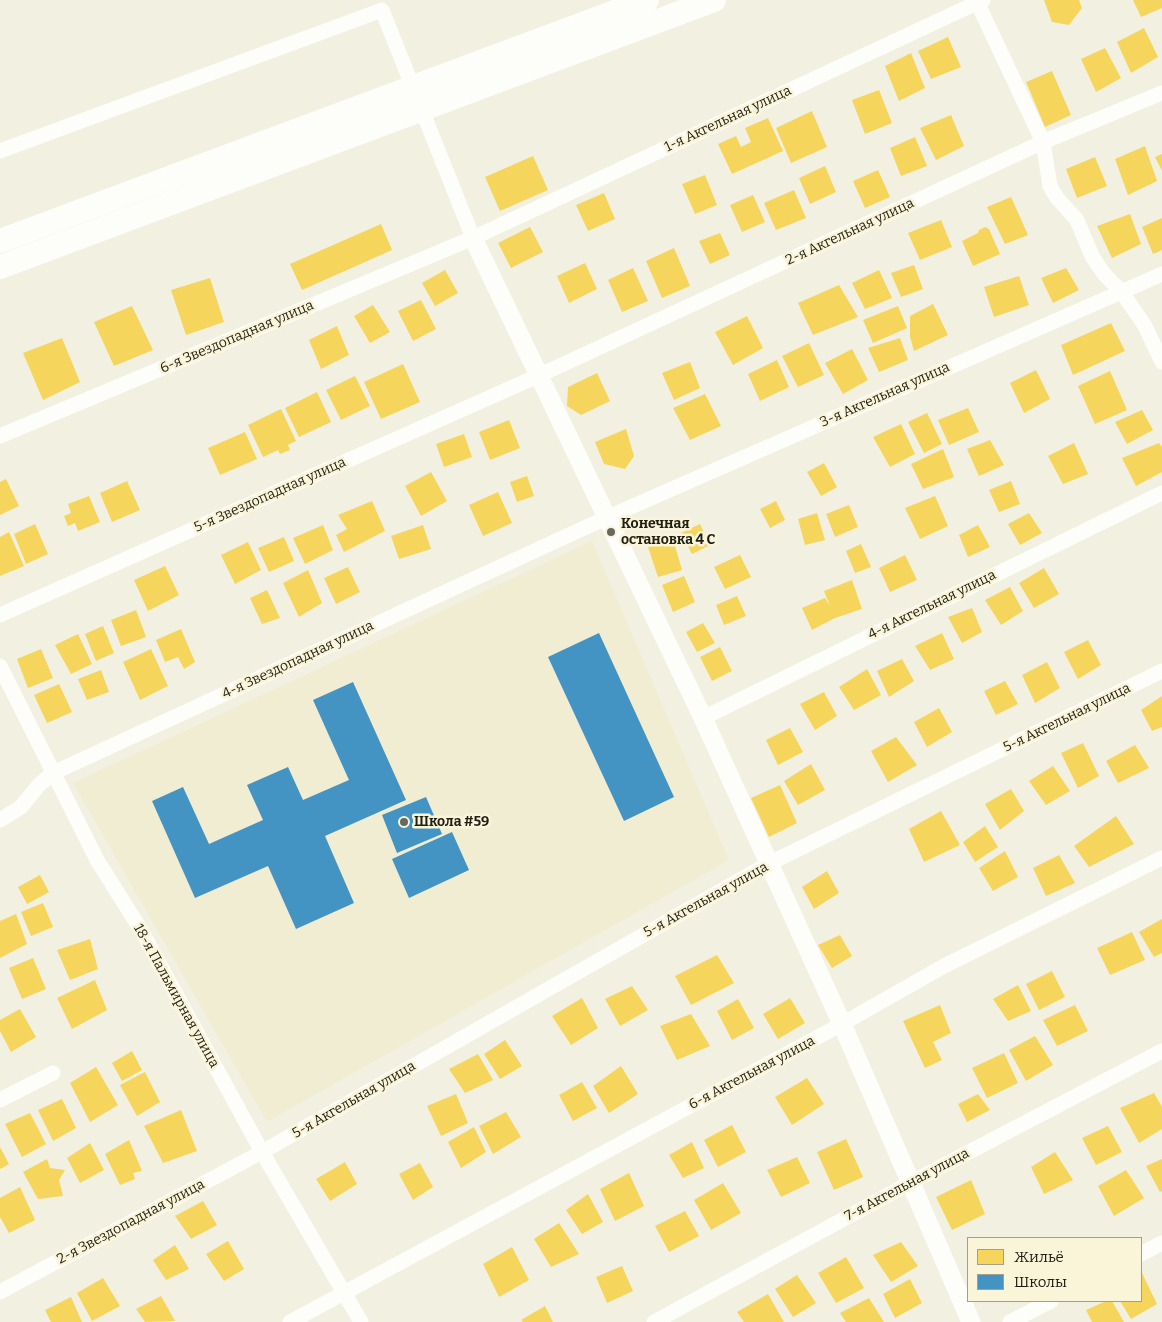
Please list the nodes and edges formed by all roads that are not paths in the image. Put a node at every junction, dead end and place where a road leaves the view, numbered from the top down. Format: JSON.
{"nodes":[{"id":1,"x":646,"y":0,"type":"edge"},
{"id":2,"x":714,"y":0,"type":"edge"},
{"id":3,"x":980,"y":1,"type":"edge"},
{"id":4,"x":1162,"y":93,"type":"edge"},
{"id":5,"x":1043,"y":142,"type":"junction"},
{"id":6,"x":0,"y":151,"type":"edge"},
{"id":7,"x":473,"y":238,"type":"junction"},
{"id":8,"x":0,"y":240,"type":"edge"},
{"id":9,"x":0,"y":267,"type":"edge"},
{"id":10,"x":1162,"y":274,"type":"edge"},
{"id":11,"x":1121,"y":291,"type":"junction"},
{"id":12,"x":1162,"y":362,"type":"edge"},
{"id":13,"x":540,"y":375,"type":"junction"},
{"id":14,"x":0,"y":436,"type":"edge"},
{"id":15,"x":1162,"y":493,"type":"edge"},
{"id":16,"x":608,"y":518,"type":"junction"},
{"id":17,"x":0,"y":615,"type":"edge"},
{"id":18,"x":0,"y":666,"type":"edge"},
{"id":19,"x":1162,"y":671,"type":"edge"},
{"id":20,"x":703,"y":718,"type":"junction"},
{"id":21,"x":53,"y":773,"type":"junction"},
{"id":22,"x":0,"y":820,"type":"edge"},
{"id":23,"x":1162,"y":858,"type":"edge"},
{"id":24,"x":768,"y":864,"type":"junction"},
{"id":25,"x":842,"y":1024,"type":"junction"},
{"id":26,"x":1162,"y":1051,"type":"edge"},
{"id":27,"x":52,"y":1074,"type":"dead end"},
{"id":28,"x":0,"y":1100,"type":"edge"},
{"id":29,"x":262,"y":1152,"type":"junction"},
{"id":30,"x":910,"y":1183,"type":"junction"},
{"id":31,"x":1162,"y":1243,"type":"edge"},
{"id":32,"x":1142,"y":1253,"type":"edge"},
{"id":33,"x":0,"y":1292,"type":"edge"},
{"id":34,"x":344,"y":1292,"type":"junction"},
{"id":35,"x":1049,"y":1302,"type":"edge"},
{"id":36,"x":290,"y":1322,"type":"edge"},
{"id":37,"x":361,"y":1322,"type":"edge"},
{"id":38,"x":654,"y":1322,"type":"edge"},
{"id":39,"x":971,"y":1322,"type":"edge"},
{"id":40,"x":1010,"y":1322,"type":"edge"}],
"edges":[{"from":1,"to":8,"type":"main road"},
{"from":2,"to":9,"type":"main road"},
{"from":3,"to":5,"type":"street"},
{"from":3,"to":7,"type":"street","name":"1-я Акгельная улица"},
{"from":4,"to":5,"type":"street","name":"2-я Акгельная улица"},
{"from":5,"to":11,"type":"street"},
{"from":5,"to":13,"type":"street","name":"2-я Акгельная улица"},
{"from":6,"to":7,"type":"street"},
{"from":7,"to":13,"type":"street"},
{"from":7,"to":14,"type":"street","name":"6-я Звездопадная улица"},
{"from":10,"to":11,"type":"street","name":"3-я Акгельная улица"},
{"from":11,"to":12,"type":"street"},
{"from":11,"to":16,"type":"street","name":"3-я Акгельная улица"},
{"from":13,"to":16,"type":"street"},
{"from":13,"to":17,"type":"street","name":"5-я Звездопадная улица"},
{"from":15,"to":20,"type":"street","name":"4-я Акгельная улица"},
{"from":16,"to":20,"type":"street"},
{"from":16,"to":21,"type":"street","name":"4-я Звездопадная улица"},
{"from":18,"to":21,"type":"street","name":"18-я Пальмирная улица"},
{"from":19,"to":24,"type":"street","name":"5-я Акгельная улица"},
{"from":20,"to":24,"type":"street"},
{"from":21,"to":22,"type":"street","name":"4-я Звездопадная улица"},
{"from":21,"to":29,"type":"street","name":"18-я Пальмирная улица"},
{"from":23,"to":25,"type":"street","name":"6-я Акгельная улица"},
{"from":24,"to":25,"type":"street"},
{"from":24,"to":29,"type":"street","name":"5-я Акгельная улица"},
{"from":25,"to":30,"type":"street"},
{"from":25,"to":34,"type":"street","name":"6-я Акгельная улица"},
{"from":26,"to":30,"type":"street","name":"7-я Акгельная улица"},
{"from":27,"to":28,"type":"street"},
{"from":29,"to":33,"type":"street","name":"2-я Звездопадная улица"},
{"from":29,"to":34,"type":"street","name":"18-я Пальмирная улица"},
{"from":30,"to":38,"type":"street","name":"7-я Акгельная улица"},
{"from":30,"to":39,"type":"street"},
{"from":31,"to":32,"type":"street"},
{"from":34,"to":36,"type":"street","name":"6-я Акгельная улица"},
{"from":34,"to":37,"type":"street","name":"18-я Пальмирная улица"},
{"from":35,"to":40,"type":"street"}]}
